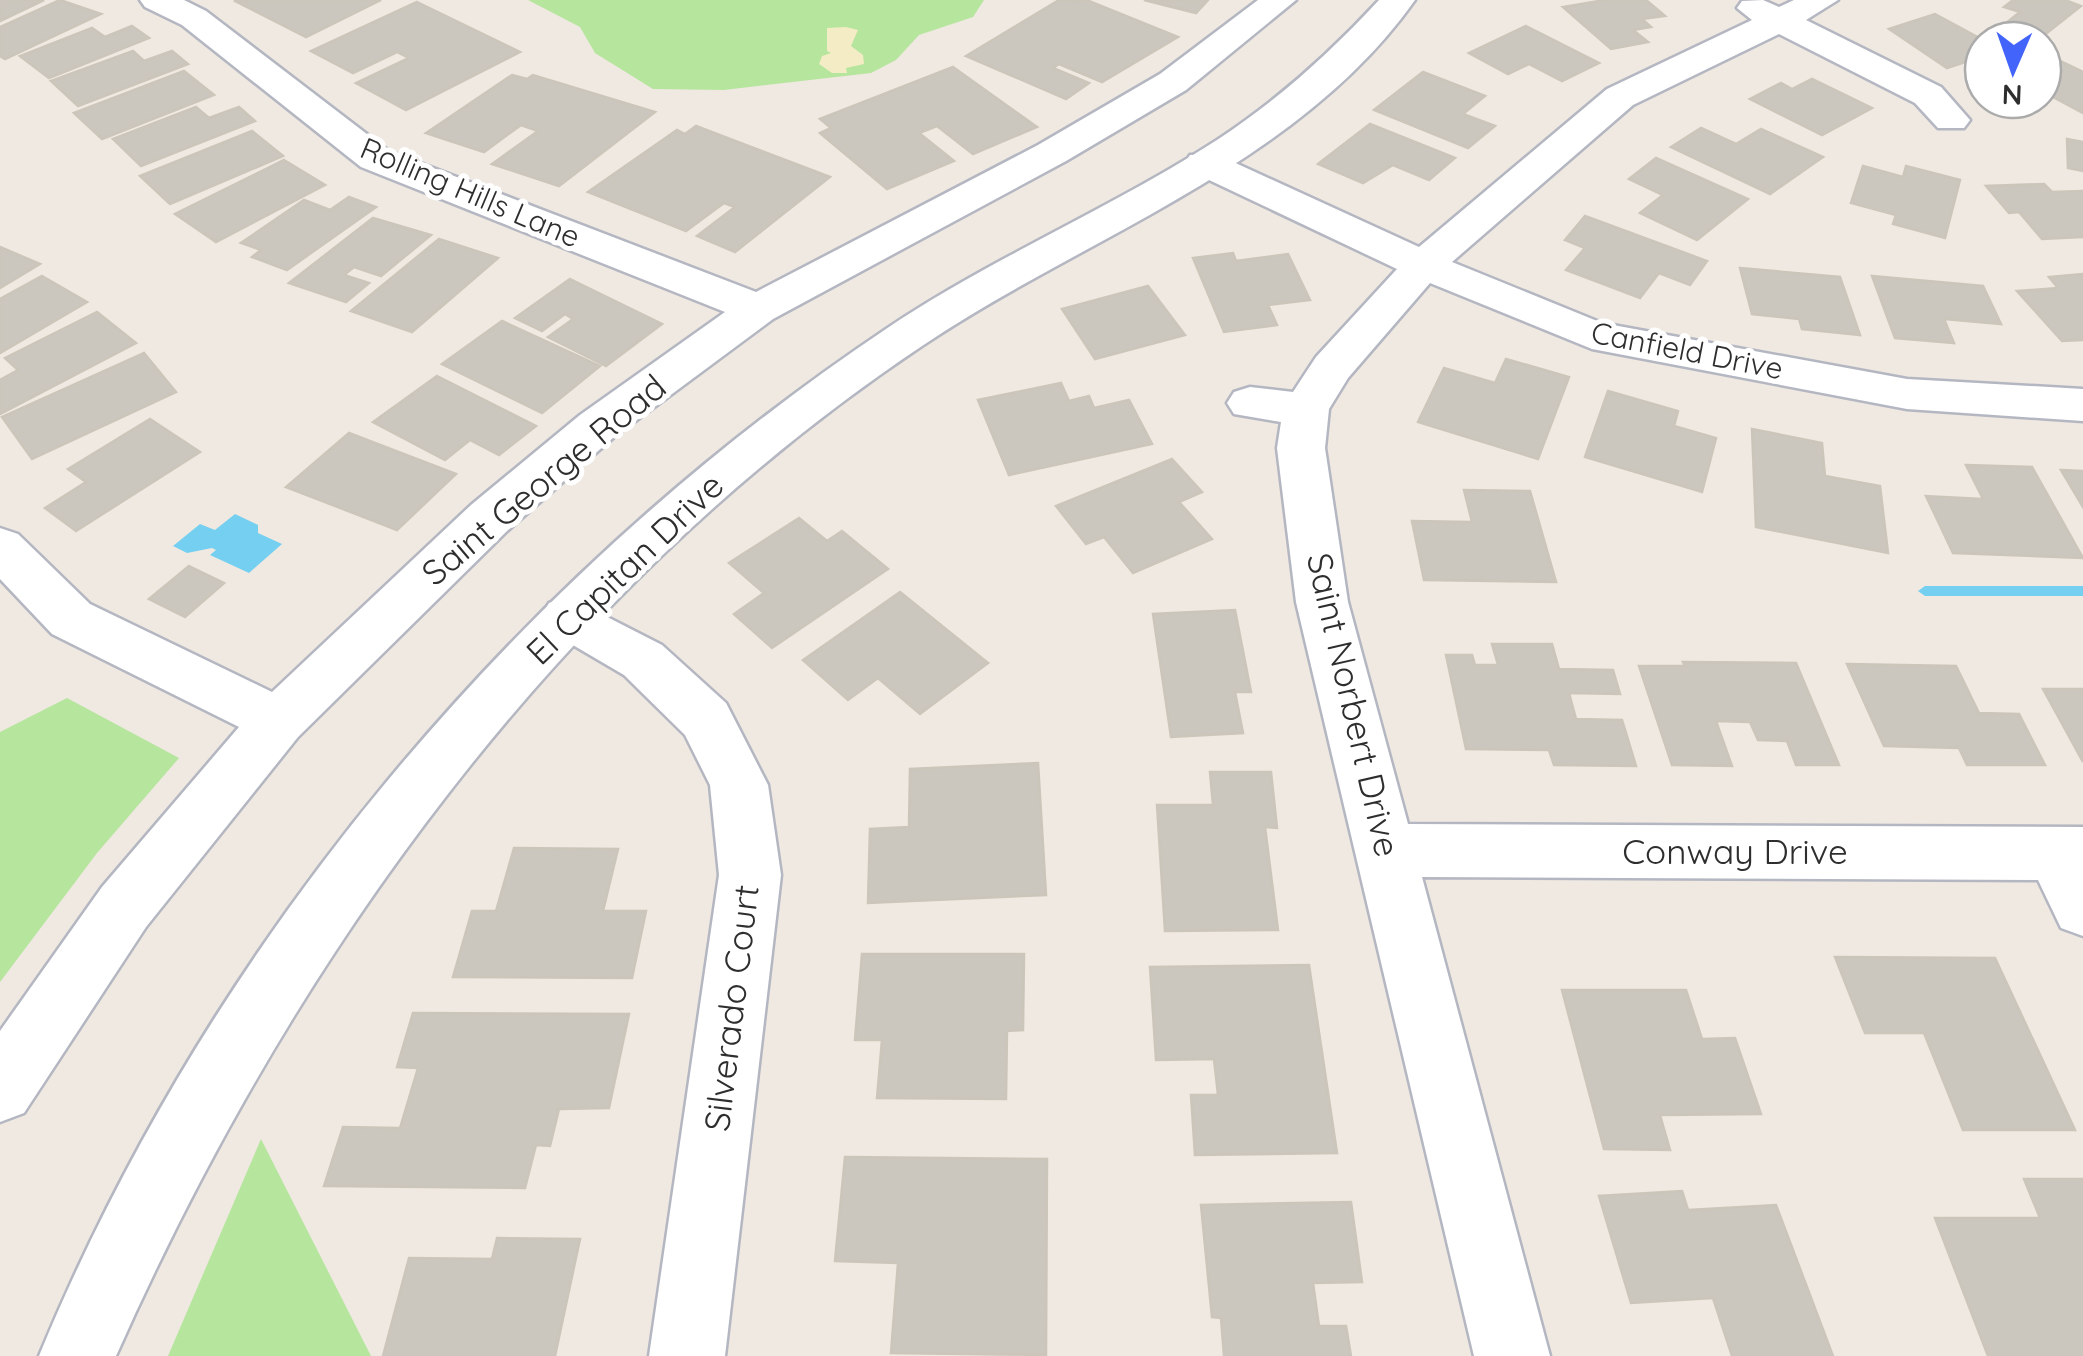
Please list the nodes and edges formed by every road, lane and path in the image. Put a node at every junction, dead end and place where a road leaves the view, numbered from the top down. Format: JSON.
{"nodes":[{"id":1,"x":157,"y":0,"type":"edge"},
{"id":2,"x":1279,"y":0,"type":"edge"},
{"id":3,"x":1398,"y":0,"type":"edge"},
{"id":4,"x":1779,"y":7,"type":"edge"},
{"id":5,"x":1952,"y":120,"type":"dead end"},
{"id":6,"x":1204,"y":163,"type":"junction"},
{"id":7,"x":1423,"y":265,"type":"junction"},
{"id":8,"x":758,"y":309,"type":"junction"},
{"id":9,"x":1250,"y":403,"type":"dead end"},
{"id":10,"x":2083,"y":405,"type":"edge"},
{"id":11,"x":1306,"y":409,"type":"junction"},
{"id":12,"x":0,"y":548,"type":"edge"},
{"id":13,"x":568,"y":616,"type":"junction"},
{"id":14,"x":278,"y":722,"type":"junction"},
{"id":15,"x":1388,"y":850,"type":"junction"},
{"id":16,"x":2070,"y":854,"type":"edge"},
{"id":17,"x":2083,"y":908,"type":"edge"},
{"id":18,"x":0,"y":1089,"type":"edge"},
{"id":19,"x":77,"y":1356,"type":"edge"},
{"id":20,"x":686,"y":1356,"type":"edge"},
{"id":21,"x":1512,"y":1356,"type":"edge"}],
"edges":[{"from":1,"to":8,"type":"street","name":"Rolling Hills Lane"},
{"from":2,"to":8,"type":"street","name":"Saint George Road"},
{"from":3,"to":6,"type":"street","name":"El Capitan Drive"},
{"from":4,"to":5,"type":"street"},
{"from":4,"to":7,"type":"street","name":"Saint Norbert Drive"},
{"from":6,"to":7,"type":"street","name":"Canfield Drive"},
{"from":6,"to":13,"type":"street","name":"El Capitan Drive"},
{"from":7,"to":10,"type":"street","name":"Canfield Drive"},
{"from":7,"to":11,"type":"street","name":"Saint Norbert Drive"},
{"from":8,"to":14,"type":"street","name":"Saint George Road"},
{"from":9,"to":11,"type":"street"},
{"from":11,"to":15,"type":"street","name":"Saint Norbert Drive"},
{"from":12,"to":14,"type":"street"},
{"from":13,"to":19,"type":"street","name":"El Capitan Drive"},
{"from":13,"to":20,"type":"street","name":"Silverado Court"},
{"from":14,"to":18,"type":"street","name":"Saint George Road"},
{"from":15,"to":16,"type":"street","name":"Conway Drive"},
{"from":15,"to":21,"type":"street","name":"Saint Norbert Drive"},
{"from":16,"to":17,"type":"street"}]}
